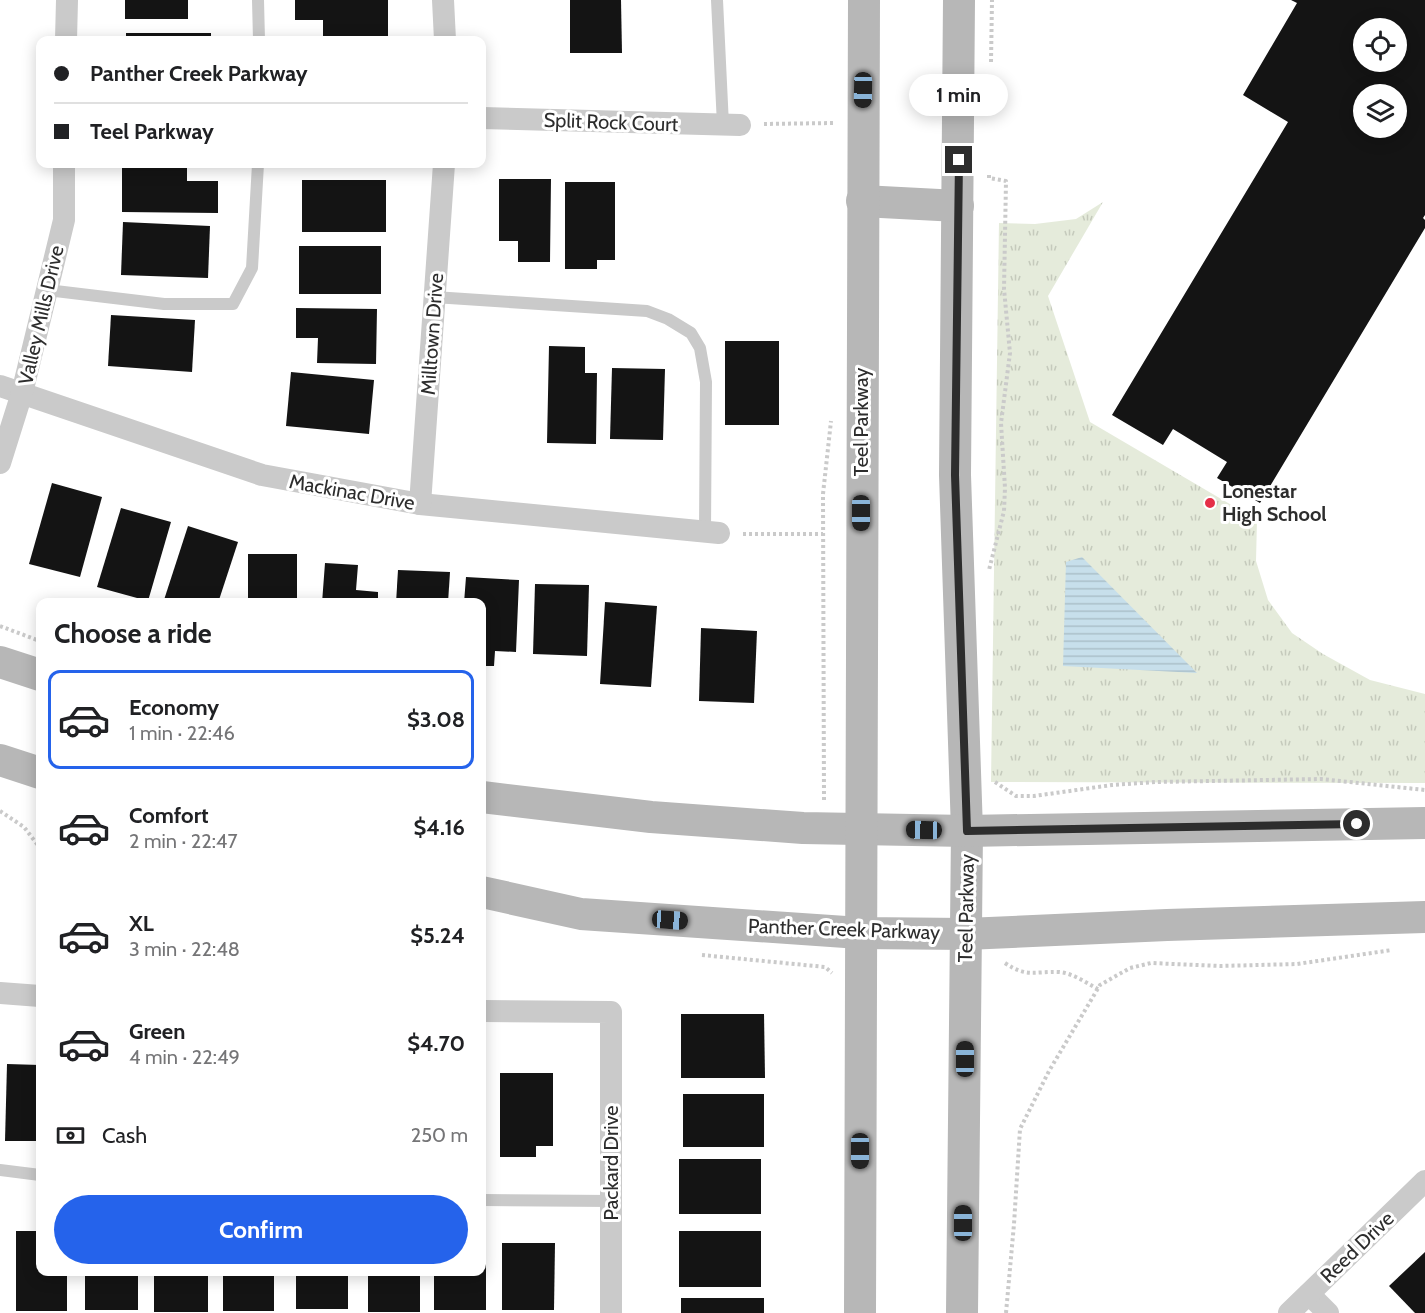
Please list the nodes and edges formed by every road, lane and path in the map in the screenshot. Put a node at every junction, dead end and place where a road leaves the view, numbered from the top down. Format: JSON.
{"nodes":[{"id":1,"x":67,"y":0,"type":"edge"},
{"id":2,"x":258,"y":0,"type":"edge"},
{"id":3,"x":443,"y":0,"type":"edge"},
{"id":4,"x":717,"y":0,"type":"edge"},
{"id":5,"x":864,"y":0,"type":"edge"},
{"id":6,"x":959,"y":0,"type":"edge"},
{"id":7,"x":992,"y":0,"type":"edge"},
{"id":8,"x":66,"y":36,"type":"edge"},
{"id":9,"x":258,"y":36,"type":"edge"},
{"id":10,"x":445,"y":36,"type":"edge"},
{"id":11,"x":991,"y":64,"type":"dead end"},
{"id":12,"x":486,"y":118,"type":"edge"},
{"id":13,"x":838,"y":123,"type":"dead end"},
{"id":14,"x":731,"y":125,"type":"junction"},
{"id":15,"x":989,"y":166,"type":"dead end"},
{"id":16,"x":64,"y":168,"type":"edge"},
{"id":17,"x":258,"y":168,"type":"edge"},
{"id":18,"x":444,"y":168,"type":"edge"},
{"id":19,"x":862,"y":201,"type":"junction"},
{"id":20,"x":958,"y":206,"type":"junction"},
{"id":21,"x":47,"y":290,"type":"junction"},
{"id":22,"x":434,"y":297,"type":"junction"},
{"id":23,"x":0,"y":386,"type":"edge"},
{"id":24,"x":22,"y":393,"type":"junction"},
{"id":25,"x":0,"y":463,"type":"edge"},
{"id":26,"x":420,"y":504,"type":"junction"},
{"id":27,"x":712,"y":533,"type":"junction"},
{"id":28,"x":823,"y":534,"type":"dead end"},
{"id":29,"x":988,"y":573,"type":"dead end"},
{"id":30,"x":0,"y":626,"type":"edge"},
{"id":31,"x":36,"y":640,"type":"edge"},
{"id":32,"x":0,"y":662,"type":"edge"},
{"id":33,"x":36,"y":674,"type":"edge"},
{"id":34,"x":0,"y":760,"type":"edge"},
{"id":35,"x":36,"y":772,"type":"edge"},
{"id":36,"x":991,"y":779,"type":"dead end"},
{"id":37,"x":1425,"y":790,"type":"edge"},
{"id":38,"x":486,"y":797,"type":"edge"},
{"id":39,"x":1,"y":813,"type":"edge"},
{"id":40,"x":1425,"y":823,"type":"edge"},
{"id":41,"x":860,"y":828,"type":"junction"},
{"id":42,"x":967,"y":831,"type":"junction"},
{"id":43,"x":36,"y":843,"type":"edge"},
{"id":44,"x":486,"y":892,"type":"edge"},
{"id":45,"x":1425,"y":917,"type":"edge"},
{"id":46,"x":860,"y":933,"type":"junction"},
{"id":47,"x":966,"y":934,"type":"junction"},
{"id":48,"x":1402,"y":948,"type":"dead end"},
{"id":49,"x":1005,"y":963,"type":"dead end"},
{"id":50,"x":1098,"y":989,"type":"junction"},
{"id":51,"x":0,"y":993,"type":"edge"},
{"id":52,"x":36,"y":996,"type":"edge"},
{"id":53,"x":486,"y":1011,"type":"edge"},
{"id":54,"x":0,"y":1170,"type":"edge"},
{"id":55,"x":36,"y":1174,"type":"edge"},
{"id":56,"x":1425,"y":1180,"type":"edge"},
{"id":57,"x":486,"y":1200,"type":"edge"},
{"id":58,"x":611,"y":1201,"type":"junction"},
{"id":59,"x":1309,"y":1294,"type":"junction"},
{"id":60,"x":611,"y":1313,"type":"edge"},
{"id":61,"x":860,"y":1313,"type":"edge"},
{"id":62,"x":962,"y":1313,"type":"edge"},
{"id":63,"x":1006,"y":1313,"type":"edge"},
{"id":64,"x":1289,"y":1313,"type":"edge"},
{"id":65,"x":1328,"y":1313,"type":"edge"}],
"edges":[{"from":1,"to":8,"type":"street"},
{"from":2,"to":9,"type":"lane"},
{"from":3,"to":10,"type":"street"},
{"from":4,"to":14,"type":"lane"},
{"from":5,"to":19,"type":"main road","name":"Teel Parkway"},
{"from":6,"to":20,"type":"main road","name":"Teel Parkway"},
{"from":7,"to":11,"type":"path"},
{"from":12,"to":14,"type":"street","name":"Split Rock Court"},
{"from":13,"to":14,"type":"path"},
{"from":15,"to":29,"type":"path"},
{"from":16,"to":21,"type":"street","name":"Valley Mills Drive"},
{"from":17,"to":21,"type":"lane"},
{"from":18,"to":22,"type":"street","name":"Milltown Drive"},
{"from":19,"to":20,"type":"main road"},
{"from":19,"to":41,"type":"main road","name":"Teel Parkway"},
{"from":20,"to":42,"type":"main road","name":"Teel Parkway"},
{"from":21,"to":24,"type":"street","name":"Valley Mills Drive"},
{"from":22,"to":26,"type":"street","name":"Milltown Drive"},
{"from":22,"to":27,"type":"lane"},
{"from":23,"to":24,"type":"street","name":"Mackinac Drive"},
{"from":24,"to":25,"type":"street","name":"Valley Mills Drive"},
{"from":24,"to":26,"type":"street","name":"Mackinac Drive"},
{"from":26,"to":27,"type":"street","name":"Mackinac Drive"},
{"from":27,"to":28,"type":"path"},
{"from":30,"to":31,"type":"path"},
{"from":32,"to":33,"type":"main road"},
{"from":34,"to":35,"type":"main road"},
{"from":36,"to":37,"type":"path"},
{"from":38,"to":41,"type":"main road"},
{"from":39,"to":43,"type":"path"},
{"from":40,"to":42,"type":"main road"},
{"from":41,"to":42,"type":"main road"},
{"from":41,"to":46,"type":"main road","name":"Teel Parkway"},
{"from":42,"to":47,"type":"main road","name":"Teel Parkway"},
{"from":44,"to":46,"type":"main road","name":"Panther Creek Parkway"},
{"from":45,"to":47,"type":"main road","name":"Panther Creek Parkway"},
{"from":46,"to":47,"type":"main road","name":"Panther Creek Parkway"},
{"from":46,"to":61,"type":"main road","name":"Teel Parkway"},
{"from":47,"to":62,"type":"main road","name":"Teel Parkway"},
{"from":48,"to":50,"type":"path"},
{"from":49,"to":50,"type":"path"},
{"from":50,"to":63,"type":"path"},
{"from":51,"to":52,"type":"street"},
{"from":53,"to":58,"type":"street","name":"Packard Drive"},
{"from":54,"to":55,"type":"lane"},
{"from":56,"to":59,"type":"street","name":"Reed Drive"},
{"from":57,"to":58,"type":"lane"},
{"from":58,"to":60,"type":"street","name":"Packard Drive"},
{"from":59,"to":64,"type":"street","name":"Reed Drive"},
{"from":59,"to":65,"type":"street"}]}
